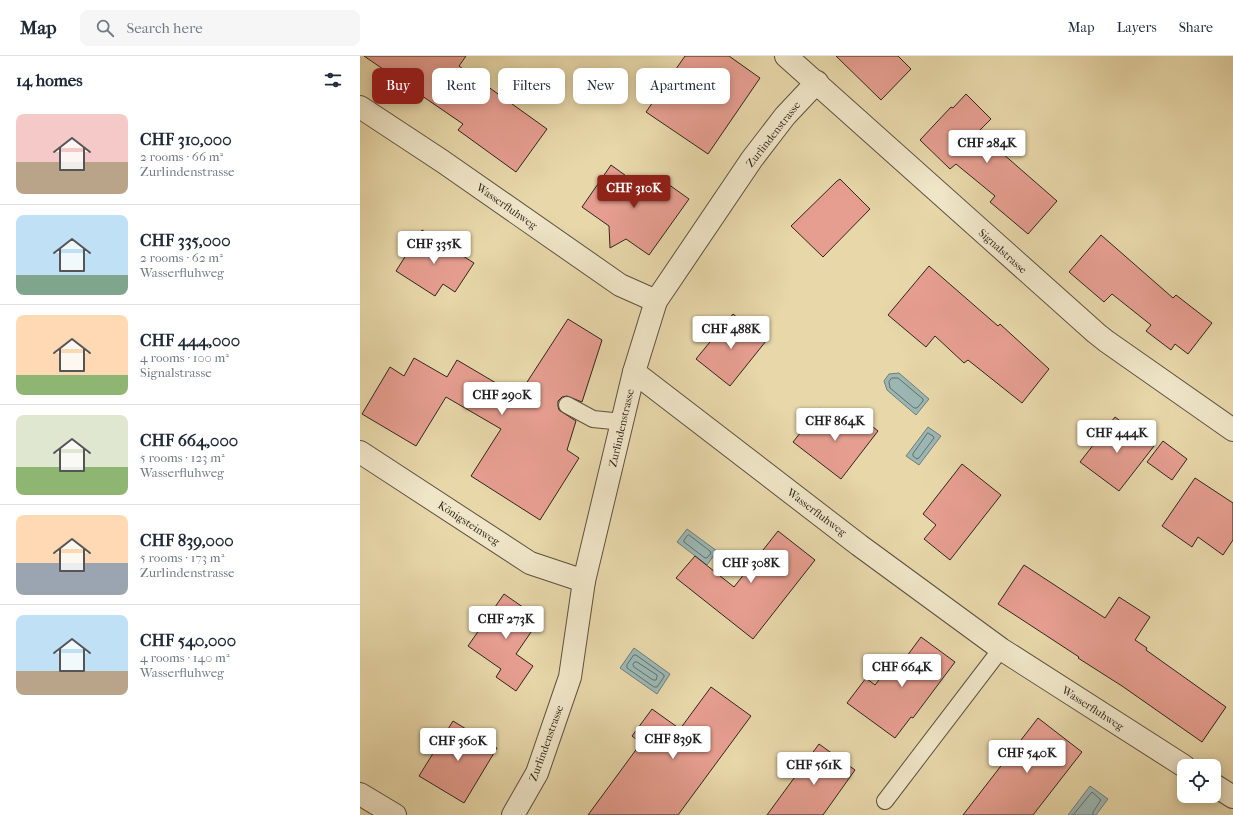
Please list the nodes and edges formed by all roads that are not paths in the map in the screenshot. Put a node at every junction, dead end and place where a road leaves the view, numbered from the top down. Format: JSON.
{"nodes":[{"id":1,"x":786,"y":56,"type":"edge"},
{"id":2,"x":817,"y":82,"type":"junction"},
{"id":3,"x":360,"y":107,"type":"edge"},
{"id":4,"x":656,"y":301,"type":"junction"},
{"id":5,"x":634,"y":372,"type":"junction"},
{"id":6,"x":567,"y":405,"type":"dead end"},
{"id":7,"x":623,"y":422,"type":"junction"},
{"id":8,"x":1233,"y":430,"type":"edge"},
{"id":9,"x":360,"y":452,"type":"edge"},
{"id":10,"x":584,"y":581,"type":"junction"},
{"id":11,"x":1001,"y":649,"type":"junction"},
{"id":12,"x":1177,"y":762,"type":"edge"},
{"id":13,"x":1221,"y":789,"type":"edge"},
{"id":14,"x":360,"y":794,"type":"edge"},
{"id":15,"x":1233,"y":797,"type":"edge"},
{"id":16,"x":885,"y":801,"type":"dead end"},
{"id":17,"x":395,"y":815,"type":"edge"},
{"id":18,"x":513,"y":815,"type":"edge"}],
"edges":[{"from":1,"to":2,"type":"street","name":"Signalstrasse"},
{"from":2,"to":4,"type":"street","name":"Zurlindenstrasse"},
{"from":2,"to":8,"type":"street","name":"Signalstrasse"},
{"from":3,"to":4,"type":"street","name":"Wasserfluhweg"},
{"from":4,"to":5,"type":"street","name":"Zurlindenstrasse"},
{"from":5,"to":7,"type":"street","name":"Zurlindenstrasse"},
{"from":5,"to":11,"type":"street","name":"Wasserfluhweg"},
{"from":6,"to":7,"type":"lane"},
{"from":7,"to":10,"type":"street","name":"Zurlindenstrasse"},
{"from":9,"to":10,"type":"street","name":"Königsteinweg"},
{"from":10,"to":18,"type":"street","name":"Zurlindenstrasse"},
{"from":11,"to":12,"type":"street","name":"Wasserfluhweg"},
{"from":11,"to":16,"type":"lane"},
{"from":13,"to":15,"type":"street"},
{"from":14,"to":17,"type":"street"}]}
